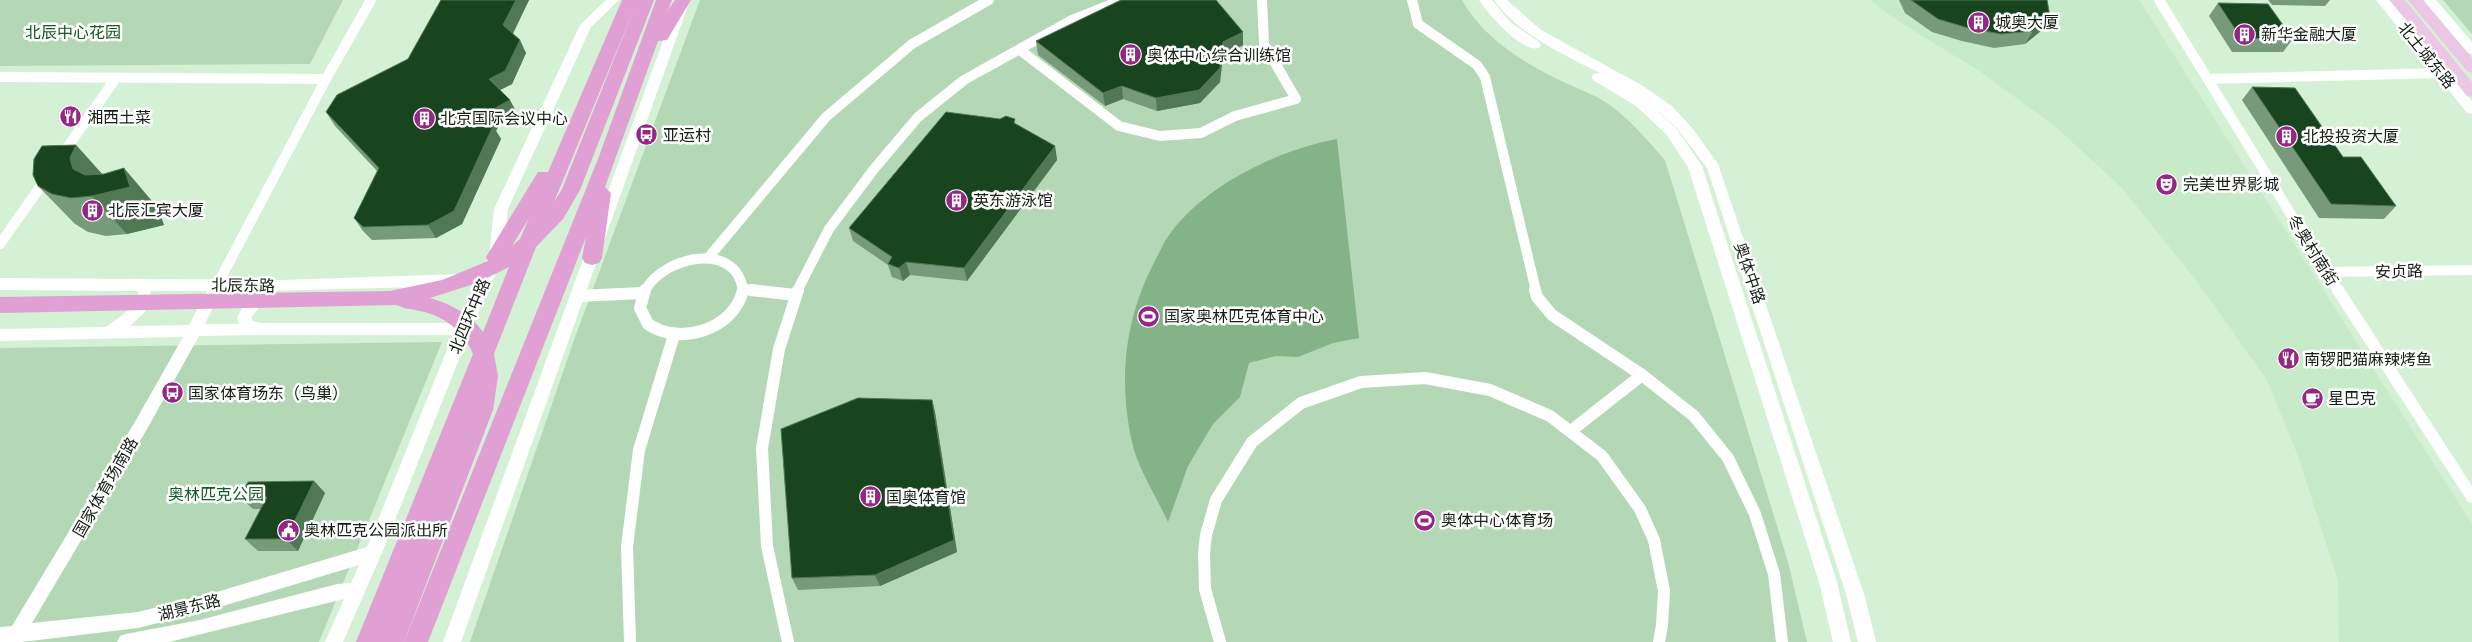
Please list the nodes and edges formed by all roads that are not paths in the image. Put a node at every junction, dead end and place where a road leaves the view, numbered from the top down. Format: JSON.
{"nodes":[{"id":1,"x":371,"y":0,"type":"edge"},
{"id":2,"x":602,"y":0,"type":"edge"},
{"id":3,"x":613,"y":0,"type":"edge"},
{"id":4,"x":619,"y":0,"type":"edge"},
{"id":5,"x":630,"y":0,"type":"edge"},
{"id":6,"x":646,"y":0,"type":"edge"},
{"id":7,"x":664,"y":0,"type":"edge"},
{"id":8,"x":684,"y":0,"type":"edge"},
{"id":9,"x":989,"y":0,"type":"edge"},
{"id":10,"x":1122,"y":0,"type":"edge"},
{"id":11,"x":1262,"y":0,"type":"edge"},
{"id":12,"x":1412,"y":0,"type":"edge"},
{"id":13,"x":1485,"y":0,"type":"edge"},
{"id":14,"x":1500,"y":0,"type":"edge"},
{"id":15,"x":2159,"y":0,"type":"edge"},
{"id":16,"x":2382,"y":0,"type":"edge"},
{"id":17,"x":2397,"y":0,"type":"edge"},
{"id":18,"x":2415,"y":0,"type":"edge"},
{"id":19,"x":2429,"y":0,"type":"edge"},
{"id":20,"x":594,"y":19,"type":"junction"},
{"id":21,"x":617,"y":29,"type":"junction"},
{"id":22,"x":1020,"y":50,"type":"junction"},
{"id":23,"x":2472,"y":50,"type":"edge"},
{"id":24,"x":2472,"y":68,"type":"edge"},
{"id":25,"x":637,"y":73,"type":"junction"},
{"id":26,"x":2442,"y":73,"type":"junction"},
{"id":27,"x":0,"y":77,"type":"edge"},
{"id":28,"x":116,"y":78,"type":"junction"},
{"id":29,"x":326,"y":79,"type":"junction"},
{"id":30,"x":2208,"y":79,"type":"junction"},
{"id":31,"x":2472,"y":92,"type":"edge"},
{"id":32,"x":2472,"y":110,"type":"edge"},
{"id":33,"x":574,"y":129,"type":"junction"},
{"id":34,"x":607,"y":159,"type":"junction"},
{"id":35,"x":0,"y":244,"type":"edge"},
{"id":36,"x":496,"y":257,"type":"junction"},
{"id":37,"x":592,"y":258,"type":"junction"},
{"id":38,"x":708,"y":258,"type":"junction"},
{"id":39,"x":2472,"y":270,"type":"edge"},
{"id":40,"x":2326,"y":272,"type":"junction"},
{"id":41,"x":485,"y":279,"type":"junction"},
{"id":42,"x":0,"y":284,"type":"edge"},
{"id":43,"x":130,"y":285,"type":"junction"},
{"id":44,"x":216,"y":285,"type":"junction"},
{"id":45,"x":281,"y":286,"type":"junction"},
{"id":46,"x":744,"y":289,"type":"junction"},
{"id":47,"x":642,"y":293,"type":"junction"},
{"id":48,"x":795,"y":295,"type":"junction"},
{"id":49,"x":578,"y":296,"type":"junction"},
{"id":50,"x":390,"y":299,"type":"junction"},
{"id":51,"x":0,"y":305,"type":"edge"},
{"id":52,"x":261,"y":329,"type":"junction"},
{"id":53,"x":463,"y":329,"type":"junction"},
{"id":54,"x":195,"y":330,"type":"junction"},
{"id":55,"x":110,"y":332,"type":"junction"},
{"id":56,"x":0,"y":335,"type":"edge"},
{"id":57,"x":674,"y":335,"type":"junction"},
{"id":58,"x":1642,"y":375,"type":"junction"},
{"id":59,"x":1572,"y":430,"type":"junction"},
{"id":60,"x":2472,"y":497,"type":"edge"},
{"id":61,"x":373,"y":553,"type":"junction"},
{"id":62,"x":357,"y":591,"type":"junction"},
{"id":63,"x":10,"y":637,"type":"edge"},
{"id":64,"x":126,"y":642,"type":"edge"},
{"id":65,"x":334,"y":642,"type":"edge"},
{"id":66,"x":368,"y":642,"type":"edge"},
{"id":67,"x":392,"y":642,"type":"edge"},
{"id":68,"x":416,"y":642,"type":"edge"},
{"id":69,"x":452,"y":642,"type":"edge"},
{"id":70,"x":630,"y":642,"type":"edge"},
{"id":71,"x":788,"y":642,"type":"edge"},
{"id":72,"x":1220,"y":642,"type":"edge"},
{"id":73,"x":1659,"y":642,"type":"edge"},
{"id":74,"x":1782,"y":642,"type":"edge"},
{"id":75,"x":1842,"y":642,"type":"edge"},
{"id":76,"x":1867,"y":642,"type":"edge"}],
"edges":[{"from":1,"to":29,"type":"street"},
{"from":2,"to":20,"type":"street"},
{"from":3,"to":20,"type":"street","name":"北四环中路"},
{"from":4,"to":21,"type":"highway"},
{"from":5,"to":21,"type":"highway","name":"北四环中路"},
{"from":6,"to":50,"type":"highway"},
{"from":7,"to":25,"type":"highway"},
{"from":8,"to":25,"type":"highway"},
{"from":8,"to":37,"type":"street"},
{"from":9,"to":38,"type":"street"},
{"from":10,"to":22,"type":"street"},
{"from":11,"to":22,"type":"street"},
{"from":12,"to":58,"type":"street"},
{"from":13,"to":75,"type":"street","name":"奥体中路"},
{"from":14,"to":76,"type":"street","name":"奥体中路"},
{"from":15,"to":30,"type":"street","name":"冬奥村南街"},
{"from":16,"to":26,"type":"street","name":"北土城东路"},
{"from":17,"to":31,"type":"main road","name":"北土城东路"},
{"from":18,"to":24,"type":"main road","name":"北土城东路"},
{"from":19,"to":23,"type":"street"},
{"from":20,"to":36,"type":"street","name":"北四环中路"},
{"from":21,"to":33,"type":"highway","name":"北四环中路"},
{"from":22,"to":48,"type":"street"},
{"from":25,"to":34,"type":"highway"},
{"from":26,"to":30,"type":"street"},
{"from":26,"to":32,"type":"street","name":"北土城东路"},
{"from":27,"to":28,"type":"street"},
{"from":28,"to":29,"type":"street"},
{"from":28,"to":35,"type":"street"},
{"from":29,"to":44,"type":"street"},
{"from":30,"to":40,"type":"street","name":"冬奥村南街"},
{"from":33,"to":36,"type":"highway"},
{"from":33,"to":66,"type":"highway","name":"北四环中路"},
{"from":34,"to":37,"type":"highway"},
{"from":34,"to":68,"type":"highway"},
{"from":36,"to":41,"type":"street","name":"北四环中路"},
{"from":37,"to":49,"type":"street"},
{"from":38,"to":46,"type":"street"},
{"from":38,"to":47,"type":"street"},
{"from":39,"to":40,"type":"street","name":"安贞路"},
{"from":40,"to":60,"type":"street","name":"冬奥村南街"},
{"from":41,"to":45,"type":"street","name":"北辰东路"},
{"from":41,"to":53,"type":"street","name":"北四环中路"},
{"from":42,"to":43,"type":"street","name":"北辰东路"},
{"from":43,"to":44,"type":"street","name":"北辰东路"},
{"from":43,"to":55,"type":"street"},
{"from":44,"to":45,"type":"street","name":"北辰东路"},
{"from":44,"to":54,"type":"street","name":"国家体育场南路"},
{"from":45,"to":52,"type":"street"},
{"from":46,"to":48,"type":"street"},
{"from":46,"to":57,"type":"street"},
{"from":47,"to":49,"type":"street"},
{"from":47,"to":57,"type":"street"},
{"from":48,"to":71,"type":"street"},
{"from":49,"to":69,"type":"street"},
{"from":50,"to":51,"type":"highway"},
{"from":50,"to":67,"type":"highway"},
{"from":52,"to":53,"type":"street"},
{"from":52,"to":54,"type":"street"},
{"from":53,"to":61,"type":"street","name":"北四环中路"},
{"from":54,"to":55,"type":"street"},
{"from":54,"to":63,"type":"street","name":"国家体育场南路"},
{"from":55,"to":56,"type":"street"},
{"from":57,"to":70,"type":"street"},
{"from":58,"to":59,"type":"street"},
{"from":58,"to":74,"type":"street"},
{"from":59,"to":72,"type":"street"},
{"from":59,"to":73,"type":"street"},
{"from":61,"to":62,"type":"street","name":"北四环中路"},
{"from":61,"to":63,"type":"street","name":"湖景东路"},
{"from":62,"to":64,"type":"street","name":"湖景东路"},
{"from":62,"to":65,"type":"street","name":"北四环中路"}]}
